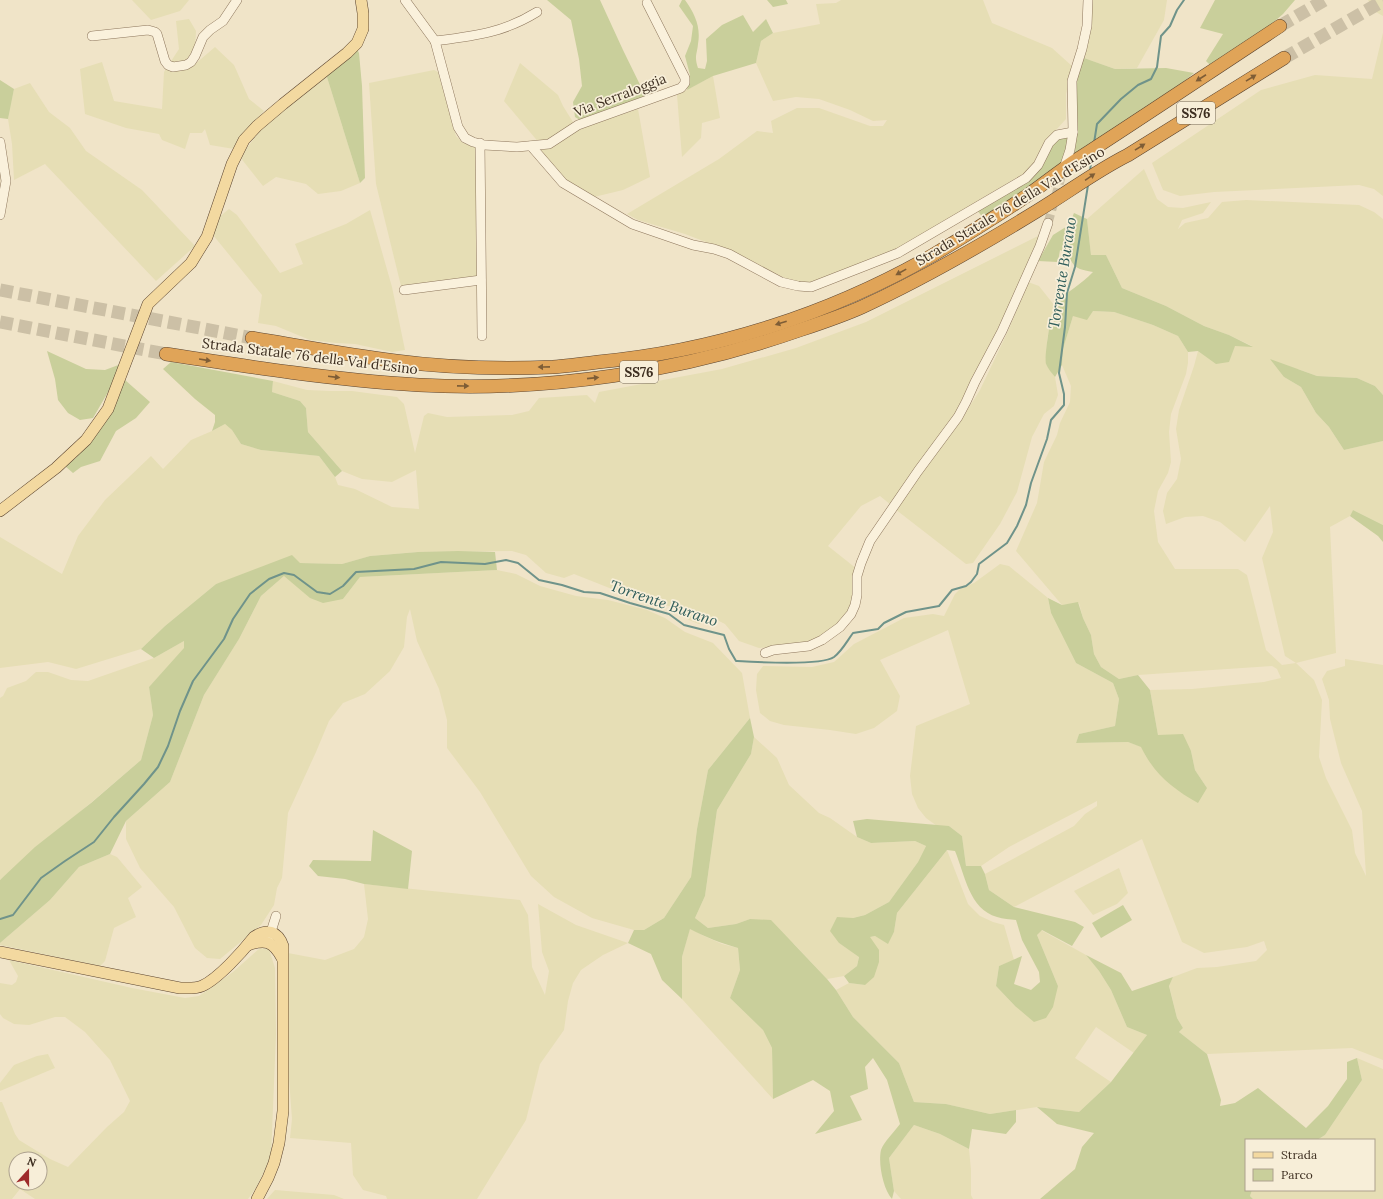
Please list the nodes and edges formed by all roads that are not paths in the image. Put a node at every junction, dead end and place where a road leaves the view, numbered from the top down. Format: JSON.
{"nodes":[{"id":1,"x":237,"y":0,"type":"edge"},
{"id":2,"x":361,"y":0,"type":"edge"},
{"id":3,"x":405,"y":0,"type":"edge"},
{"id":4,"x":1088,"y":0,"type":"edge"},
{"id":5,"x":647,"y":3,"type":"dead end"},
{"id":6,"x":537,"y":12,"type":"dead end"},
{"id":7,"x":1280,"y":26,"type":"tunnel mouth"},
{"id":8,"x":92,"y":36,"type":"dead end"},
{"id":9,"x":435,"y":41,"type":"junction"},
{"id":10,"x":1284,"y":58,"type":"tunnel mouth"},
{"id":11,"x":1073,"y":132,"type":"junction"},
{"id":12,"x":0,"y":142,"type":"edge"},
{"id":13,"x":480,"y":144,"type":"junction"},
{"id":14,"x":531,"y":146,"type":"junction"},
{"id":15,"x":1070,"y":163,"type":"junction"},
{"id":16,"x":0,"y":215,"type":"edge"},
{"id":17,"x":1048,"y":224,"type":"tunnel mouth"},
{"id":18,"x":481,"y":280,"type":"junction"},
{"id":19,"x":404,"y":290,"type":"dead end"},
{"id":20,"x":482,"y":336,"type":"dead end"},
{"id":21,"x":252,"y":338,"type":"tunnel mouth"},
{"id":22,"x":166,"y":354,"type":"tunnel mouth"},
{"id":23,"x":0,"y":511,"type":"edge"},
{"id":24,"x":765,"y":653,"type":"dead end"},
{"id":25,"x":276,"y":916,"type":"dead end"},
{"id":26,"x":269,"y":937,"type":"junction"},
{"id":27,"x":0,"y":952,"type":"edge"},
{"id":28,"x":257,"y":1199,"type":"edge"}],
"edges":[{"from":1,"to":8,"type":"street"},
{"from":2,"to":23,"type":"main road"},
{"from":3,"to":9,"type":"street","name":"Via Serraloggia"},
{"from":4,"to":11,"type":"street"},
{"from":5,"to":14,"type":"street","name":"Via Serraloggia"},
{"from":6,"to":9,"type":"street"},
{"from":7,"to":15,"type":"highway","name":"Strada Statale 76 della Val d'Esino","number":"SS76","one_way":true},
{"from":9,"to":13,"type":"street","name":"Via Serraloggia"},
{"from":22,"to":10,"type":"highway","name":"Strada Statale 76 della Val d'Esino","number":"SS76","one_way":true},
{"from":11,"to":14,"type":"street"},
{"from":11,"to":15,"type":"street"},
{"from":12,"to":16,"type":"street"},
{"from":13,"to":14,"type":"street","name":"Via Serraloggia"},
{"from":13,"to":18,"type":"street"},
{"from":15,"to":21,"type":"highway","name":"Strada Statale 76 della Val d'Esino","number":"SS76","one_way":true},
{"from":17,"to":24,"type":"street"},
{"from":18,"to":19,"type":"street"},
{"from":18,"to":20,"type":"street"},
{"from":25,"to":26,"type":"street"},
{"from":26,"to":27,"type":"main road"},
{"from":26,"to":28,"type":"main road"}]}
